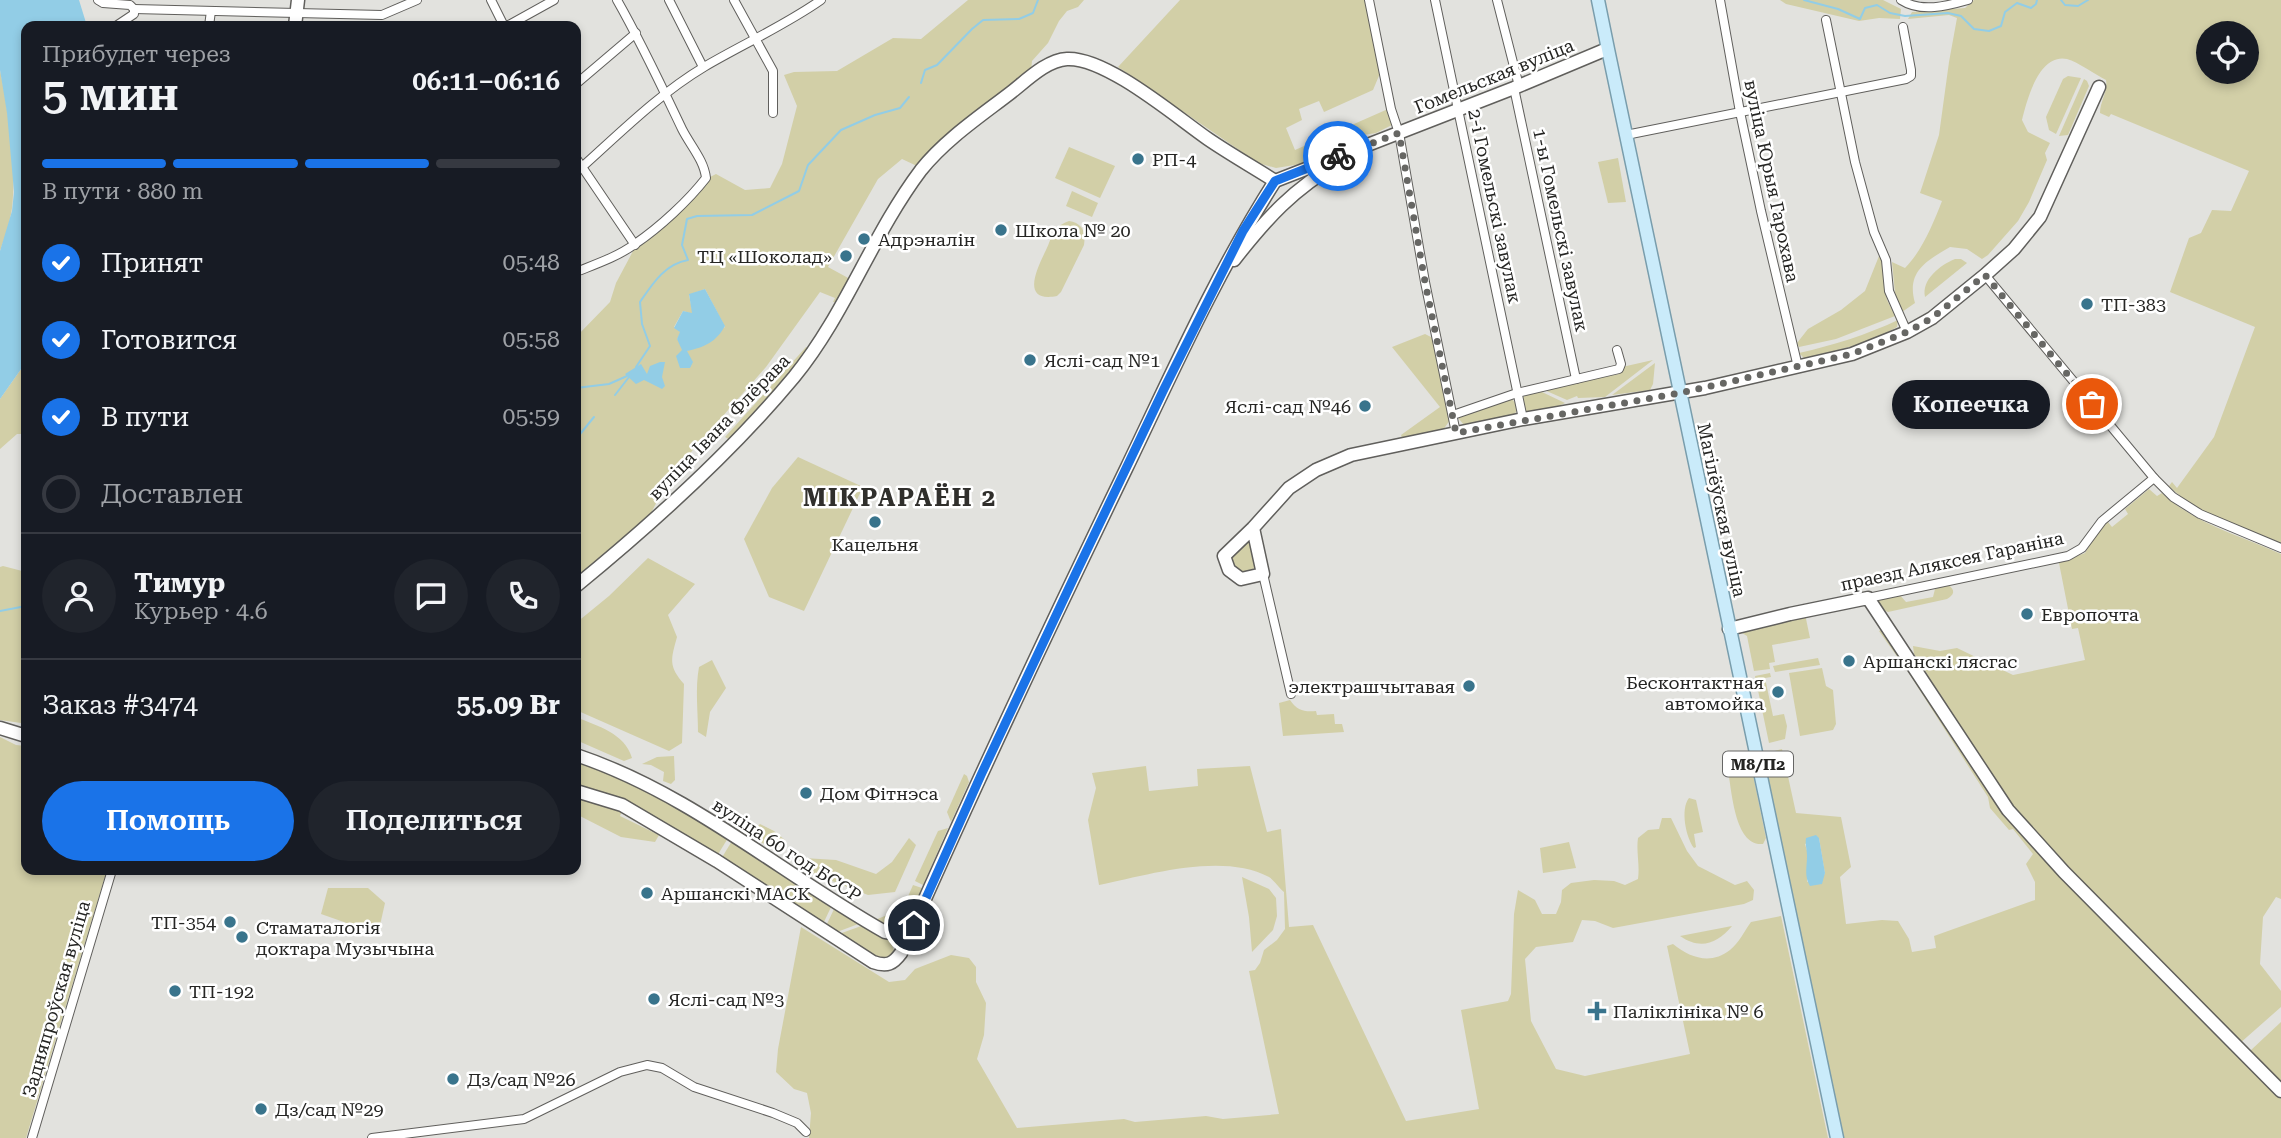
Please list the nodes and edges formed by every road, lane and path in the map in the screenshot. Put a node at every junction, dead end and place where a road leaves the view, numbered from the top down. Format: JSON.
{"nodes":[{"id":1,"x":98,"y":0,"type":"edge"},
{"id":2,"x":175,"y":0,"type":"edge"},
{"id":3,"x":417,"y":0,"type":"edge"},
{"id":4,"x":491,"y":0,"type":"edge"},
{"id":5,"x":554,"y":0,"type":"edge"},
{"id":6,"x":617,"y":0,"type":"edge"},
{"id":7,"x":670,"y":0,"type":"edge"},
{"id":8,"x":734,"y":0,"type":"edge"},
{"id":9,"x":821,"y":0,"type":"edge"},
{"id":10,"x":1368,"y":0,"type":"edge"},
{"id":11,"x":1435,"y":0,"type":"edge"},
{"id":12,"x":1497,"y":0,"type":"edge"},
{"id":13,"x":1598,"y":0,"type":"edge"},
{"id":14,"x":1720,"y":0,"type":"edge"},
{"id":15,"x":1901,"y":0,"type":"edge"},
{"id":16,"x":1968,"y":0,"type":"edge"},
{"id":17,"x":134,"y":9,"type":"junction"},
{"id":18,"x":180,"y":11,"type":"junction"},
{"id":19,"x":211,"y":11,"type":"junction"},
{"id":20,"x":297,"y":13,"type":"edge"},
{"id":21,"x":1826,"y":20,"type":"dead end"},
{"id":22,"x":124,"y":21,"type":"edge"},
{"id":23,"x":210,"y":21,"type":"edge"},
{"id":24,"x":502,"y":21,"type":"edge"},
{"id":25,"x":514,"y":21,"type":"edge"},
{"id":26,"x":1903,"y":27,"type":"dead end"},
{"id":27,"x":636,"y":33,"type":"junction"},
{"id":28,"x":756,"y":39,"type":"junction"},
{"id":29,"x":1607,"y":49,"type":"junction"},
{"id":30,"x":703,"y":67,"type":"junction"},
{"id":31,"x":581,"y":80,"type":"edge"},
{"id":32,"x":1516,"y":87,"type":"junction"},
{"id":33,"x":2099,"y":87,"type":"dead end"},
{"id":34,"x":1841,"y":91,"type":"junction"},
{"id":35,"x":666,"y":93,"type":"junction"},
{"id":36,"x":1459,"y":110,"type":"junction"},
{"id":37,"x":1740,"y":112,"type":"junction"},
{"id":38,"x":773,"y":113,"type":"dead end"},
{"id":39,"x":1399,"y":133,"type":"junction"},
{"id":40,"x":1626,"y":135,"type":"junction"},
{"id":41,"x":1369,"y":145,"type":"junction"},
{"id":42,"x":581,"y":166,"type":"edge"},
{"id":43,"x":581,"y":171,"type":"edge"},
{"id":44,"x":1275,"y":181,"type":"junction"},
{"id":45,"x":635,"y":245,"type":"junction"},
{"id":46,"x":581,"y":270,"type":"edge"},
{"id":47,"x":1985,"y":275,"type":"junction"},
{"id":48,"x":1216,"y":283,"type":"junction"},
{"id":49,"x":1907,"y":332,"type":"junction"},
{"id":50,"x":1618,"y":350,"type":"dead end"},
{"id":51,"x":1798,"y":367,"type":"junction"},
{"id":52,"x":1576,"y":379,"type":"junction"},
{"id":53,"x":1517,"y":393,"type":"junction"},
{"id":54,"x":1680,"y":393,"type":"junction"},
{"id":55,"x":1453,"y":415,"type":"junction"},
{"id":56,"x":1523,"y":419,"type":"junction"},
{"id":57,"x":1456,"y":433,"type":"junction"},
{"id":58,"x":2154,"y":478,"type":"junction"},
{"id":59,"x":1253,"y":528,"type":"junction"},
{"id":60,"x":2281,"y":548,"type":"edge"},
{"id":61,"x":1263,"y":574,"type":"junction"},
{"id":62,"x":581,"y":582,"type":"edge"},
{"id":63,"x":1868,"y":598,"type":"junction"},
{"id":64,"x":1730,"y":629,"type":"junction"},
{"id":65,"x":1291,"y":694,"type":"dead end"},
{"id":66,"x":0,"y":728,"type":"edge"},
{"id":67,"x":21,"y":734,"type":"edge"},
{"id":68,"x":581,"y":757,"type":"edge"},
{"id":69,"x":581,"y":792,"type":"edge"},
{"id":70,"x":111,"y":875,"type":"edge"},
{"id":71,"x":914,"y":925,"type":"junction"},
{"id":72,"x":2281,"y":1091,"type":"edge"},
{"id":73,"x":806,"y":1132,"type":"dead end"},
{"id":74,"x":32,"y":1138,"type":"edge"},
{"id":75,"x":372,"y":1138,"type":"edge"},
{"id":76,"x":1837,"y":1138,"type":"edge"}],
"edges":[{"from":1,"to":17,"type":"street"},
{"from":2,"to":18,"type":"street"},
{"from":3,"to":20,"type":"street"},
{"from":4,"to":24,"type":"street"},
{"from":5,"to":25,"type":"street"},
{"from":6,"to":27,"type":"street"},
{"from":7,"to":30,"type":"street"},
{"from":8,"to":28,"type":"street"},
{"from":9,"to":28,"type":"street"},
{"from":10,"to":39,"type":"street"},
{"from":11,"to":36,"type":"street","name":"2-і Гомельскі завулак"},
{"from":12,"to":32,"type":"street","name":"1-ы Гомельскі завулак"},
{"from":13,"to":29,"type":"main road","name":"Магілёўская вуліца","number":"М8/П2"},
{"from":14,"to":37,"type":"street","name":"вуліца Юрыя Гарохава"},
{"from":15,"to":16,"type":"street"},
{"from":17,"to":18,"type":"street"},
{"from":17,"to":22,"type":"street"},
{"from":18,"to":19,"type":"street"},
{"from":19,"to":20,"type":"street"},
{"from":19,"to":23,"type":"street"},
{"from":21,"to":34,"type":"street"},
{"from":26,"to":34,"type":"street"},
{"from":27,"to":31,"type":"street"},
{"from":27,"to":35,"type":"street"},
{"from":28,"to":30,"type":"street"},
{"from":28,"to":38,"type":"street"},
{"from":29,"to":32,"type":"street","name":"Гомельская вуліца"},
{"from":29,"to":40,"type":"main road","name":"Магілёўская вуліца","number":"М8/П2"},
{"from":30,"to":35,"type":"street"},
{"from":32,"to":36,"type":"street","name":"Гомельская вуліца"},
{"from":32,"to":52,"type":"street","name":"1-ы Гомельскі завулак"},
{"from":33,"to":47,"type":"street"},
{"from":34,"to":37,"type":"street"},
{"from":34,"to":49,"type":"street"},
{"from":35,"to":42,"type":"street"},
{"from":35,"to":45,"type":"street"},
{"from":36,"to":39,"type":"street","name":"Гомельская вуліца"},
{"from":36,"to":53,"type":"street","name":"2-і Гомельскі завулак"},
{"from":37,"to":40,"type":"street"},
{"from":37,"to":51,"type":"street","name":"вуліца Юрыя Гарохава"},
{"from":39,"to":41,"type":"street","name":"Гомельская вуліца"},
{"from":39,"to":55,"type":"street"},
{"from":40,"to":54,"type":"main road","name":"Магілёўская вуліца","number":"М8/П2"},
{"from":41,"to":44,"type":"street","name":"Гомельская вуліца"},
{"from":41,"to":48,"type":"street"},
{"from":43,"to":45,"type":"street"},
{"from":44,"to":48,"type":"street"},
{"from":44,"to":62,"type":"street","name":"вуліца Івана Флёрава"},
{"from":45,"to":46,"type":"street"},
{"from":47,"to":49,"type":"street"},
{"from":47,"to":58,"type":"street"},
{"from":48,"to":71,"type":"street"},
{"from":49,"to":51,"type":"street"},
{"from":50,"to":52,"type":"street"},
{"from":51,"to":54,"type":"street"},
{"from":52,"to":53,"type":"street"},
{"from":53,"to":55,"type":"street"},
{"from":53,"to":56,"type":"street","name":"2-і Гомельскі завулак"},
{"from":54,"to":56,"type":"street"},
{"from":54,"to":64,"type":"main road","name":"Магілёўская вуліца","number":"М8/П2"},
{"from":55,"to":57,"type":"street"},
{"from":56,"to":57,"type":"street"},
{"from":57,"to":59,"type":"street"},
{"from":58,"to":60,"type":"street"},
{"from":58,"to":63,"type":"street","name":"праезд Аляксея Гараніна"},
{"from":59,"to":61,"type":"street"},
{"from":59,"to":61,"type":"street"},
{"from":61,"to":65,"type":"street"},
{"from":63,"to":64,"type":"street","name":"праезд Аляксея Гараніна"},
{"from":63,"to":72,"type":"street"},
{"from":64,"to":76,"type":"main road","name":"Магілёўская вуліца","number":"М8/П2"},
{"from":66,"to":67,"type":"street"},
{"from":68,"to":71,"type":"street","name":"вуліца 60 год БССР"},
{"from":69,"to":71,"type":"street"},
{"from":70,"to":74,"type":"street","name":"Задняпроўская вуліца"},
{"from":73,"to":75,"type":"street"}]}
